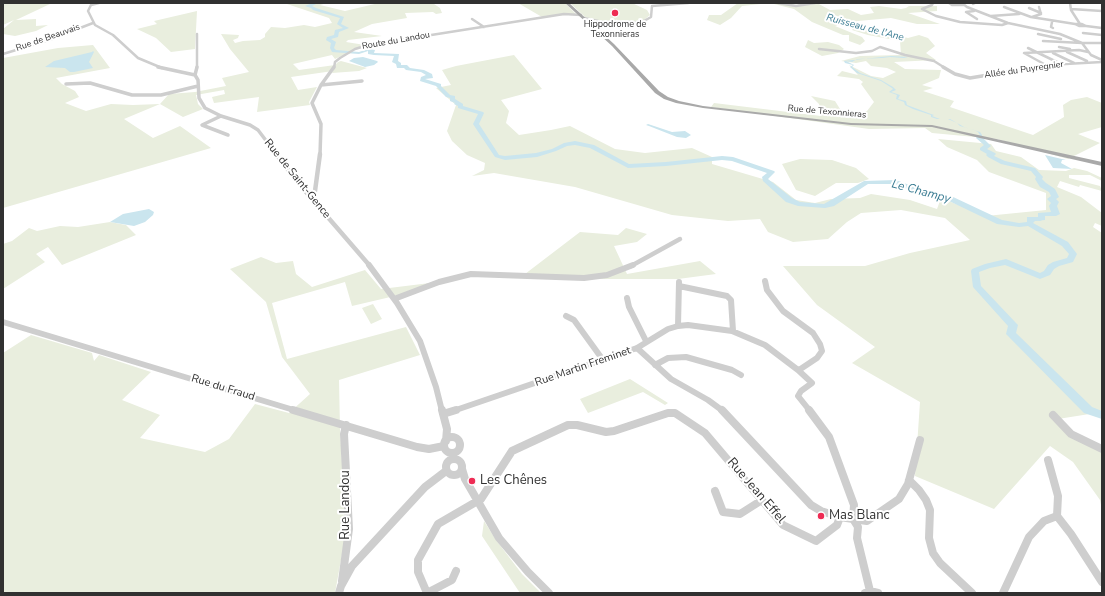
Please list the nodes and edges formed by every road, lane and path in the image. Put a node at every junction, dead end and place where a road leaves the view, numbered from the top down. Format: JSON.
{"nodes":[{"id":1,"x":99,"y":3,"type":"edge"},
{"id":2,"x":567,"y":3,"type":"edge"},
{"id":3,"x":688,"y":3,"type":"edge"},
{"id":4,"x":778,"y":3,"type":"edge"},
{"id":5,"x":815,"y":3,"type":"edge"},
{"id":6,"x":933,"y":3,"type":"edge"},
{"id":7,"x":1070,"y":3,"type":"edge"},
{"id":8,"x":90,"y":4,"type":"edge"},
{"id":9,"x":950,"y":4,"type":"edge"},
{"id":10,"x":963,"y":4,"type":"edge"},
{"id":11,"x":942,"y":6,"type":"dead end"},
{"id":12,"x":1004,"y":7,"type":"dead end"},
{"id":13,"x":1039,"y":7,"type":"dead end"},
{"id":14,"x":1028,"y":8,"type":"dead end"},
{"id":15,"x":1071,"y":9,"type":"junction"},
{"id":16,"x":976,"y":11,"type":"junction"},
{"id":17,"x":993,"y":11,"type":"dead end"},
{"id":18,"x":1102,"y":11,"type":"edge"},
{"id":19,"x":1041,"y":13,"type":"junction"},
{"id":20,"x":1020,"y":14,"type":"junction"},
{"id":21,"x":1003,"y":15,"type":"junction"},
{"id":22,"x":582,"y":16,"type":"junction"},
{"id":23,"x":989,"y":16,"type":"junction"},
{"id":24,"x":1031,"y":17,"type":"junction"},
{"id":25,"x":472,"y":19,"type":"dead end"},
{"id":26,"x":978,"y":19,"type":"dead end"},
{"id":27,"x":1052,"y":22,"type":"junction"},
{"id":28,"x":93,"y":23,"type":"junction"},
{"id":29,"x":1008,"y":23,"type":"junction"},
{"id":30,"x":1080,"y":25,"type":"junction"},
{"id":31,"x":484,"y":27,"type":"junction"},
{"id":32,"x":1053,"y":28,"type":"dead end"},
{"id":33,"x":1102,"y":28,"type":"edge"},
{"id":34,"x":197,"y":34,"type":"dead end"},
{"id":35,"x":1038,"y":34,"type":"dead end"},
{"id":36,"x":1102,"y":35,"type":"edge"},
{"id":37,"x":1043,"y":41,"type":"dead end"},
{"id":38,"x":1066,"y":42,"type":"junction"},
{"id":39,"x":1082,"y":43,"type":"junction"},
{"id":40,"x":1102,"y":43,"type":"edge"},
{"id":41,"x":1059,"y":47,"type":"dead end"},
{"id":42,"x":1028,"y":48,"type":"dead end"},
{"id":43,"x":819,"y":49,"type":"dead end"},
{"id":44,"x":1078,"y":50,"type":"junction"},
{"id":45,"x":1065,"y":51,"type":"junction"},
{"id":46,"x":1036,"y":52,"type":"junction"},
{"id":47,"x":1051,"y":52,"type":"junction"},
{"id":48,"x":1088,"y":52,"type":"junction"},
{"id":49,"x":3,"y":54,"type":"edge"},
{"id":50,"x":1087,"y":61,"type":"dead end"},
{"id":51,"x":1102,"y":61,"type":"edge"},
{"id":52,"x":1074,"y":62,"type":"dead end"},
{"id":53,"x":1044,"y":64,"type":"dead end"},
{"id":54,"x":1059,"y":64,"type":"dead end"},
{"id":55,"x":195,"y":75,"type":"junction"},
{"id":56,"x":362,"y":81,"type":"dead end"},
{"id":57,"x":66,"y":84,"type":"dead end"},
{"id":58,"x":321,"y":85,"type":"junction"},
{"id":59,"x":198,"y":86,"type":"junction"},
{"id":60,"x":221,"y":116,"type":"junction"},
{"id":61,"x":228,"y":135,"type":"dead end"},
{"id":62,"x":1102,"y":164,"type":"edge"},
{"id":63,"x":310,"y":196,"type":"junction"},
{"id":64,"x":680,"y":239,"type":"dead end"},
{"id":65,"x":765,"y":281,"type":"dead end"},
{"id":66,"x":627,"y":298,"type":"dead end"},
{"id":67,"x":394,"y":299,"type":"junction"},
{"id":68,"x":566,"y":316,"type":"dead end"},
{"id":69,"x":3,"y":322,"type":"edge"},
{"id":70,"x":678,"y":326,"type":"junction"},
{"id":71,"x":733,"y":331,"type":"junction"},
{"id":72,"x":646,"y":341,"type":"junction"},
{"id":73,"x":637,"y":348,"type":"junction"},
{"id":74,"x":603,"y":360,"type":"junction"},
{"id":75,"x":655,"y":365,"type":"junction"},
{"id":76,"x":799,"y":370,"type":"junction"},
{"id":77,"x":741,"y":375,"type":"dead end"},
{"id":78,"x":443,"y":414,"type":"junction"},
{"id":79,"x":1054,"y":415,"type":"dead end"},
{"id":80,"x":346,"y":425,"type":"junction"},
{"id":81,"x":447,"y":429,"type":"junction"},
{"id":82,"x":455,"y":438,"type":"junction"},
{"id":83,"x":920,"y":440,"type":"dead end"},
{"id":84,"x":446,"y":446,"type":"junction"},
{"id":85,"x":1102,"y":449,"type":"edge"},
{"id":86,"x":458,"y":450,"type":"junction"},
{"id":87,"x":460,"y":460,"type":"junction"},
{"id":88,"x":1048,"y":460,"type":"dead end"},
{"id":89,"x":448,"y":462,"type":"junction"},
{"id":90,"x":462,"y":469,"type":"junction"},
{"id":91,"x":446,"y":471,"type":"junction"},
{"id":92,"x":455,"y":474,"type":"junction"},
{"id":93,"x":465,"y":479,"type":"junction"},
{"id":94,"x":909,"y":480,"type":"junction"},
{"id":95,"x":715,"y":492,"type":"dead end"},
{"id":96,"x":477,"y":500,"type":"junction"},
{"id":97,"x":762,"y":500,"type":"junction"},
{"id":98,"x":1057,"y":516,"type":"junction"},
{"id":99,"x":840,"y":517,"type":"junction"},
{"id":100,"x":853,"y":519,"type":"junction"},
{"id":101,"x":456,"y":571,"type":"dead end"},
{"id":102,"x":1102,"y":582,"type":"edge"},
{"id":103,"x":340,"y":589,"type":"edge"},
{"id":104,"x":873,"y":592,"type":"edge"},
{"id":105,"x":427,"y":593,"type":"edge"},
{"id":106,"x":549,"y":593,"type":"edge"},
{"id":107,"x":972,"y":593,"type":"edge"},
{"id":108,"x":1003,"y":593,"type":"edge"}],
"edges":[{"from":1,"to":8,"type":"street"},
{"from":2,"to":22,"type":"main road","name":"Rue de Texonnieras"},
{"from":3,"to":22,"type":"street","name":"Route du Landou"},
{"from":4,"to":5,"type":"street"},
{"from":6,"to":29,"type":"street"},
{"from":7,"to":15,"type":"street"},
{"from":8,"to":28,"type":"street"},
{"from":9,"to":10,"type":"street"},
{"from":9,"to":11,"type":"street"},
{"from":10,"to":16,"type":"street"},
{"from":12,"to":20,"type":"street"},
{"from":13,"to":19,"type":"street"},
{"from":14,"to":19,"type":"street"},
{"from":15,"to":18,"type":"street"},
{"from":15,"to":30,"type":"street"},
{"from":16,"to":23,"type":"street"},
{"from":16,"to":26,"type":"street"},
{"from":17,"to":21,"type":"street"},
{"from":19,"to":24,"type":"street"},
{"from":20,"to":21,"type":"street"},
{"from":20,"to":24,"type":"street"},
{"from":21,"to":23,"type":"street"},
{"from":22,"to":31,"type":"street","name":"Route du Landou"},
{"from":22,"to":62,"type":"main road","name":"Rue de Texonnieras"},
{"from":23,"to":29,"type":"street"},
{"from":24,"to":27,"type":"street"},
{"from":25,"to":31,"type":"street"},
{"from":27,"to":30,"type":"street"},
{"from":27,"to":32,"type":"street"},
{"from":28,"to":49,"type":"street","name":"Rue de Beauvais"},
{"from":28,"to":55,"type":"street"},
{"from":29,"to":39,"type":"street"},
{"from":30,"to":33,"type":"street"},
{"from":30,"to":36,"type":"street"},
{"from":31,"to":58,"type":"street","name":"Route du Landou"},
{"from":34,"to":55,"type":"street"},
{"from":35,"to":38,"type":"street"},
{"from":37,"to":38,"type":"street"},
{"from":38,"to":39,"type":"street"},
{"from":39,"to":40,"type":"street"},
{"from":39,"to":48,"type":"street"},
{"from":41,"to":44,"type":"street"},
{"from":42,"to":46,"type":"street"},
{"from":43,"to":51,"type":"street","name":"Allée du Puyregnier"},
{"from":44,"to":45,"type":"street"},
{"from":44,"to":48,"type":"street"},
{"from":45,"to":47,"type":"street"},
{"from":45,"to":50,"type":"street"},
{"from":46,"to":47,"type":"street"},
{"from":46,"to":53,"type":"street"},
{"from":46,"to":54,"type":"street"},
{"from":47,"to":52,"type":"street"},
{"from":48,"to":51,"type":"street"},
{"from":55,"to":59,"type":"street","name":"Rue de Saint-Gence"},
{"from":56,"to":58,"type":"street"},
{"from":57,"to":59,"type":"street"},
{"from":58,"to":63,"type":"street","name":"Route du Landou"},
{"from":59,"to":60,"type":"street","name":"Rue de Saint-Gence"},
{"from":60,"to":61,"type":"street"},
{"from":60,"to":63,"type":"street","name":"Rue de Saint-Gence"},
{"from":63,"to":67,"type":"street","name":"Rue de Saint-Gence"},
{"from":64,"to":67,"type":"street"},
{"from":65,"to":76,"type":"street"},
{"from":66,"to":72,"type":"street"},
{"from":67,"to":78,"type":"street","name":"Rue de Saint-Gence"},
{"from":68,"to":74,"type":"street"},
{"from":69,"to":80,"type":"street","name":"Rue du Fraud"},
{"from":70,"to":71,"type":"street","name":"Rue Martin Freminet"},
{"from":70,"to":71,"type":"street"},
{"from":70,"to":72,"type":"street","name":"Rue Martin Freminet"},
{"from":71,"to":76,"type":"street","name":"Rue Martin Freminet"},
{"from":72,"to":73,"type":"street","name":"Rue Martin Freminet"},
{"from":73,"to":74,"type":"street","name":"Rue Martin Freminet"},
{"from":73,"to":75,"type":"street"},
{"from":74,"to":78,"type":"street","name":"Rue Martin Freminet"},
{"from":75,"to":77,"type":"street"},
{"from":75,"to":99,"type":"street"},
{"from":76,"to":100,"type":"street","name":"Rue Martin Freminet"},
{"from":78,"to":81,"type":"street","name":"Rue de Saint-Gence"},
{"from":79,"to":85,"type":"street"},
{"from":80,"to":84,"type":"street","name":"Rue du Fraud"},
{"from":80,"to":103,"type":"street","name":"Rue Landou"},
{"from":81,"to":82,"type":"street","name":"Rue de Saint-Gence"},
{"from":81,"to":84,"type":"street","name":"Rue de Saint-Gence"},
{"from":82,"to":84,"type":"street"},
{"from":82,"to":86,"type":"street"},
{"from":83,"to":94,"type":"street"},
{"from":84,"to":86,"type":"street"},
{"from":84,"to":89,"type":"street","name":"Rue de Saint-Gence"},
{"from":86,"to":87,"type":"street"},
{"from":87,"to":89,"type":"street"},
{"from":87,"to":90,"type":"street"},
{"from":88,"to":98,"type":"street"},
{"from":89,"to":91,"type":"street"},
{"from":90,"to":92,"type":"street"},
{"from":90,"to":93,"type":"street"},
{"from":91,"to":92,"type":"street"},
{"from":91,"to":103,"type":"street"},
{"from":92,"to":93,"type":"street"},
{"from":93,"to":96,"type":"street"},
{"from":94,"to":100,"type":"street"},
{"from":94,"to":107,"type":"street"},
{"from":95,"to":97,"type":"street"},
{"from":96,"to":97,"type":"street","name":"Rue Jean Effel"},
{"from":96,"to":105,"type":"street"},
{"from":96,"to":106,"type":"street"},
{"from":97,"to":99,"type":"street","name":"Rue Jean Effel"},
{"from":98,"to":102,"type":"street"},
{"from":98,"to":108,"type":"street"},
{"from":99,"to":100,"type":"street"},
{"from":100,"to":104,"type":"street"},
{"from":101,"to":105,"type":"street"}]}
